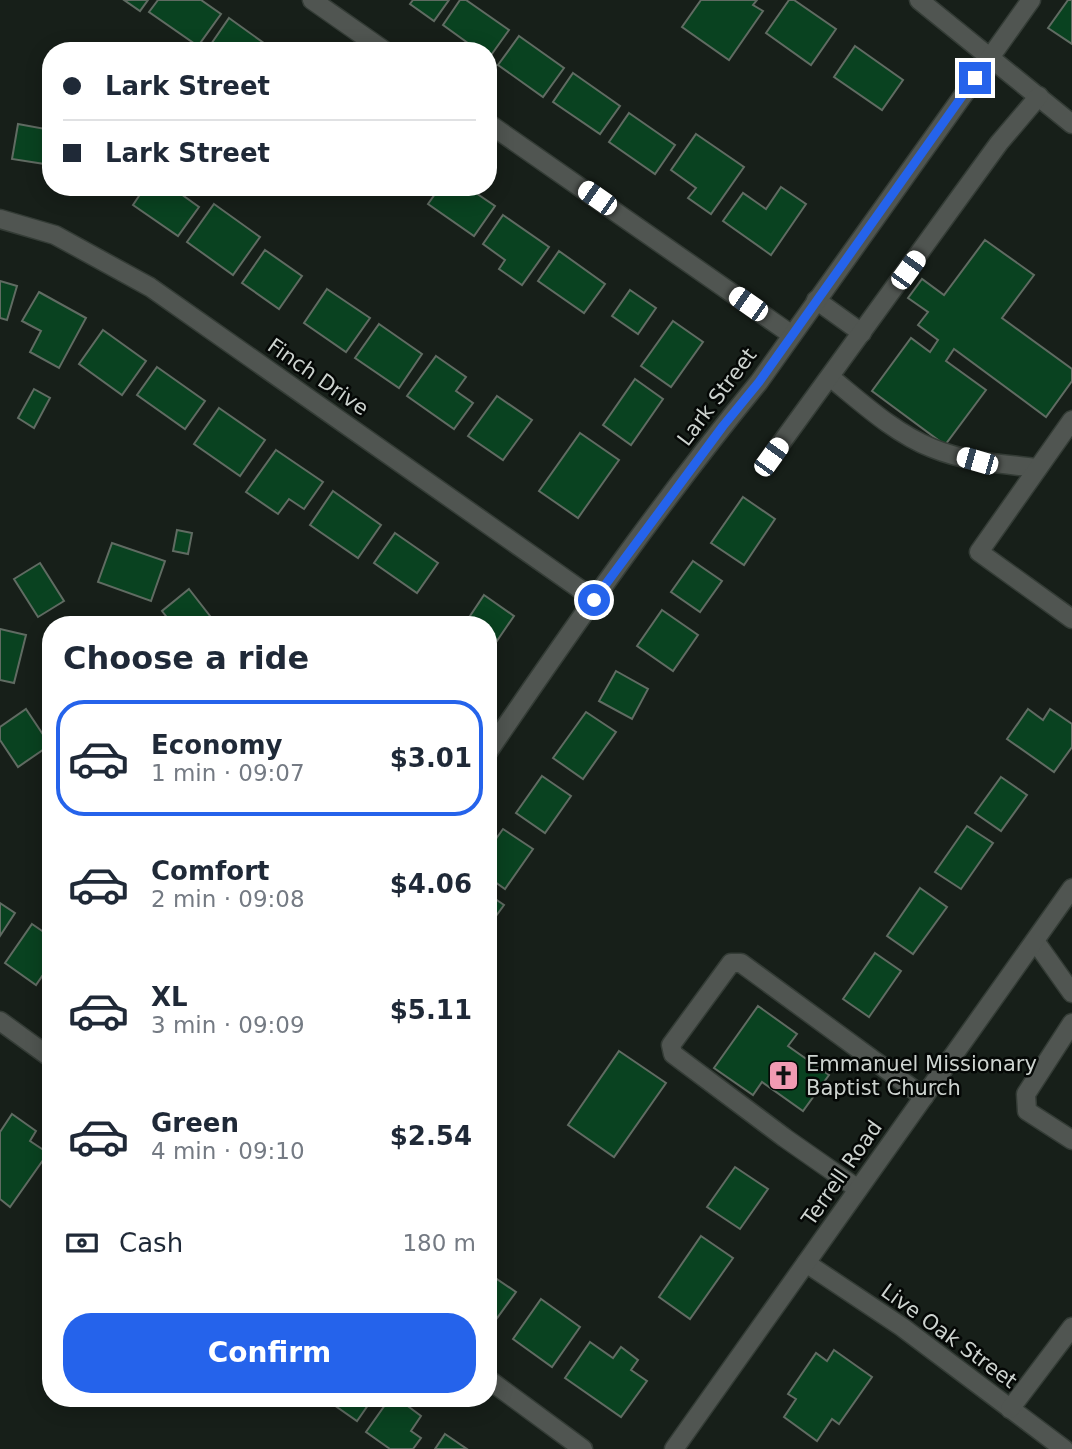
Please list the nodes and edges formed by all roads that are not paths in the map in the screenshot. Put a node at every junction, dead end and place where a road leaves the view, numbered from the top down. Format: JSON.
{"nodes":[{"id":1,"x":312,"y":0,"type":"edge"},
{"id":2,"x":919,"y":0,"type":"edge"},
{"id":3,"x":1031,"y":0,"type":"edge"},
{"id":4,"x":372,"y":42,"type":"edge"},
{"id":5,"x":990,"y":57,"type":"junction"},
{"id":6,"x":1038,"y":96,"type":"junction"},
{"id":7,"x":1072,"y":124,"type":"edge"},
{"id":8,"x":497,"y":129,"type":"edge"},
{"id":9,"x":0,"y":219,"type":"edge"},
{"id":10,"x":816,"y":300,"type":"junction"},
{"id":11,"x":862,"y":332,"type":"junction"},
{"id":12,"x":792,"y":335,"type":"junction"},
{"id":13,"x":830,"y":377,"type":"junction"},
{"id":14,"x":1072,"y":420,"type":"edge"},
{"id":15,"x":771,"y":457,"type":"dead end"},
{"id":16,"x":1038,"y":468,"type":"junction"},
{"id":17,"x":594,"y":600,"type":"junction"},
{"id":18,"x":1072,"y":620,"type":"edge"},
{"id":19,"x":497,"y":739,"type":"edge"},
{"id":20,"x":1072,"y":888,"type":"edge"},
{"id":21,"x":1035,"y":941,"type":"junction"},
{"id":22,"x":1072,"y":993,"type":"edge"},
{"id":23,"x":0,"y":1021,"type":"edge"},
{"id":24,"x":1072,"y":1023,"type":"edge"},
{"id":25,"x":42,"y":1051,"type":"edge"},
{"id":26,"x":924,"y":1097,"type":"junction"},
{"id":27,"x":1072,"y":1140,"type":"edge"},
{"id":28,"x":859,"y":1189,"type":"junction"},
{"id":29,"x":806,"y":1263,"type":"junction"},
{"id":30,"x":1072,"y":1327,"type":"edge"},
{"id":31,"x":497,"y":1386,"type":"edge"},
{"id":32,"x":1010,"y":1409,"type":"junction"},
{"id":33,"x":583,"y":1449,"type":"edge"},
{"id":34,"x":674,"y":1449,"type":"edge"},
{"id":35,"x":1063,"y":1449,"type":"edge"}],
"edges":[{"from":1,"to":4,"type":"street"},
{"from":2,"to":5,"type":"street"},
{"from":3,"to":5,"type":"street","name":"Lark Street"},
{"from":5,"to":6,"type":"street"},
{"from":5,"to":10,"type":"street","name":"Lark Street"},
{"from":6,"to":7,"type":"street"},
{"from":6,"to":11,"type":"street"},
{"from":8,"to":12,"type":"street"},
{"from":9,"to":17,"type":"street","name":"Finch Drive"},
{"from":10,"to":11,"type":"street"},
{"from":10,"to":12,"type":"street","name":"Lark Street"},
{"from":11,"to":13,"type":"street"},
{"from":12,"to":17,"type":"street","name":"Lark Street"},
{"from":13,"to":15,"type":"street"},
{"from":13,"to":16,"type":"street"},
{"from":14,"to":16,"type":"street"},
{"from":16,"to":18,"type":"street"},
{"from":17,"to":19,"type":"street","name":"Lark Street"},
{"from":20,"to":21,"type":"street","name":"Terrell Road"},
{"from":21,"to":22,"type":"street"},
{"from":21,"to":26,"type":"street","name":"Terrell Road"},
{"from":23,"to":25,"type":"street"},
{"from":24,"to":27,"type":"street"},
{"from":26,"to":28,"type":"street","name":"Terrell Road"},
{"from":26,"to":28,"type":"street"},
{"from":28,"to":29,"type":"street","name":"Terrell Road"},
{"from":29,"to":32,"type":"street","name":"Live Oak Street"},
{"from":29,"to":34,"type":"street","name":"Terrell Road"},
{"from":30,"to":32,"type":"street"},
{"from":31,"to":33,"type":"street"},
{"from":32,"to":35,"type":"street","name":"Live Oak Street"}]}
